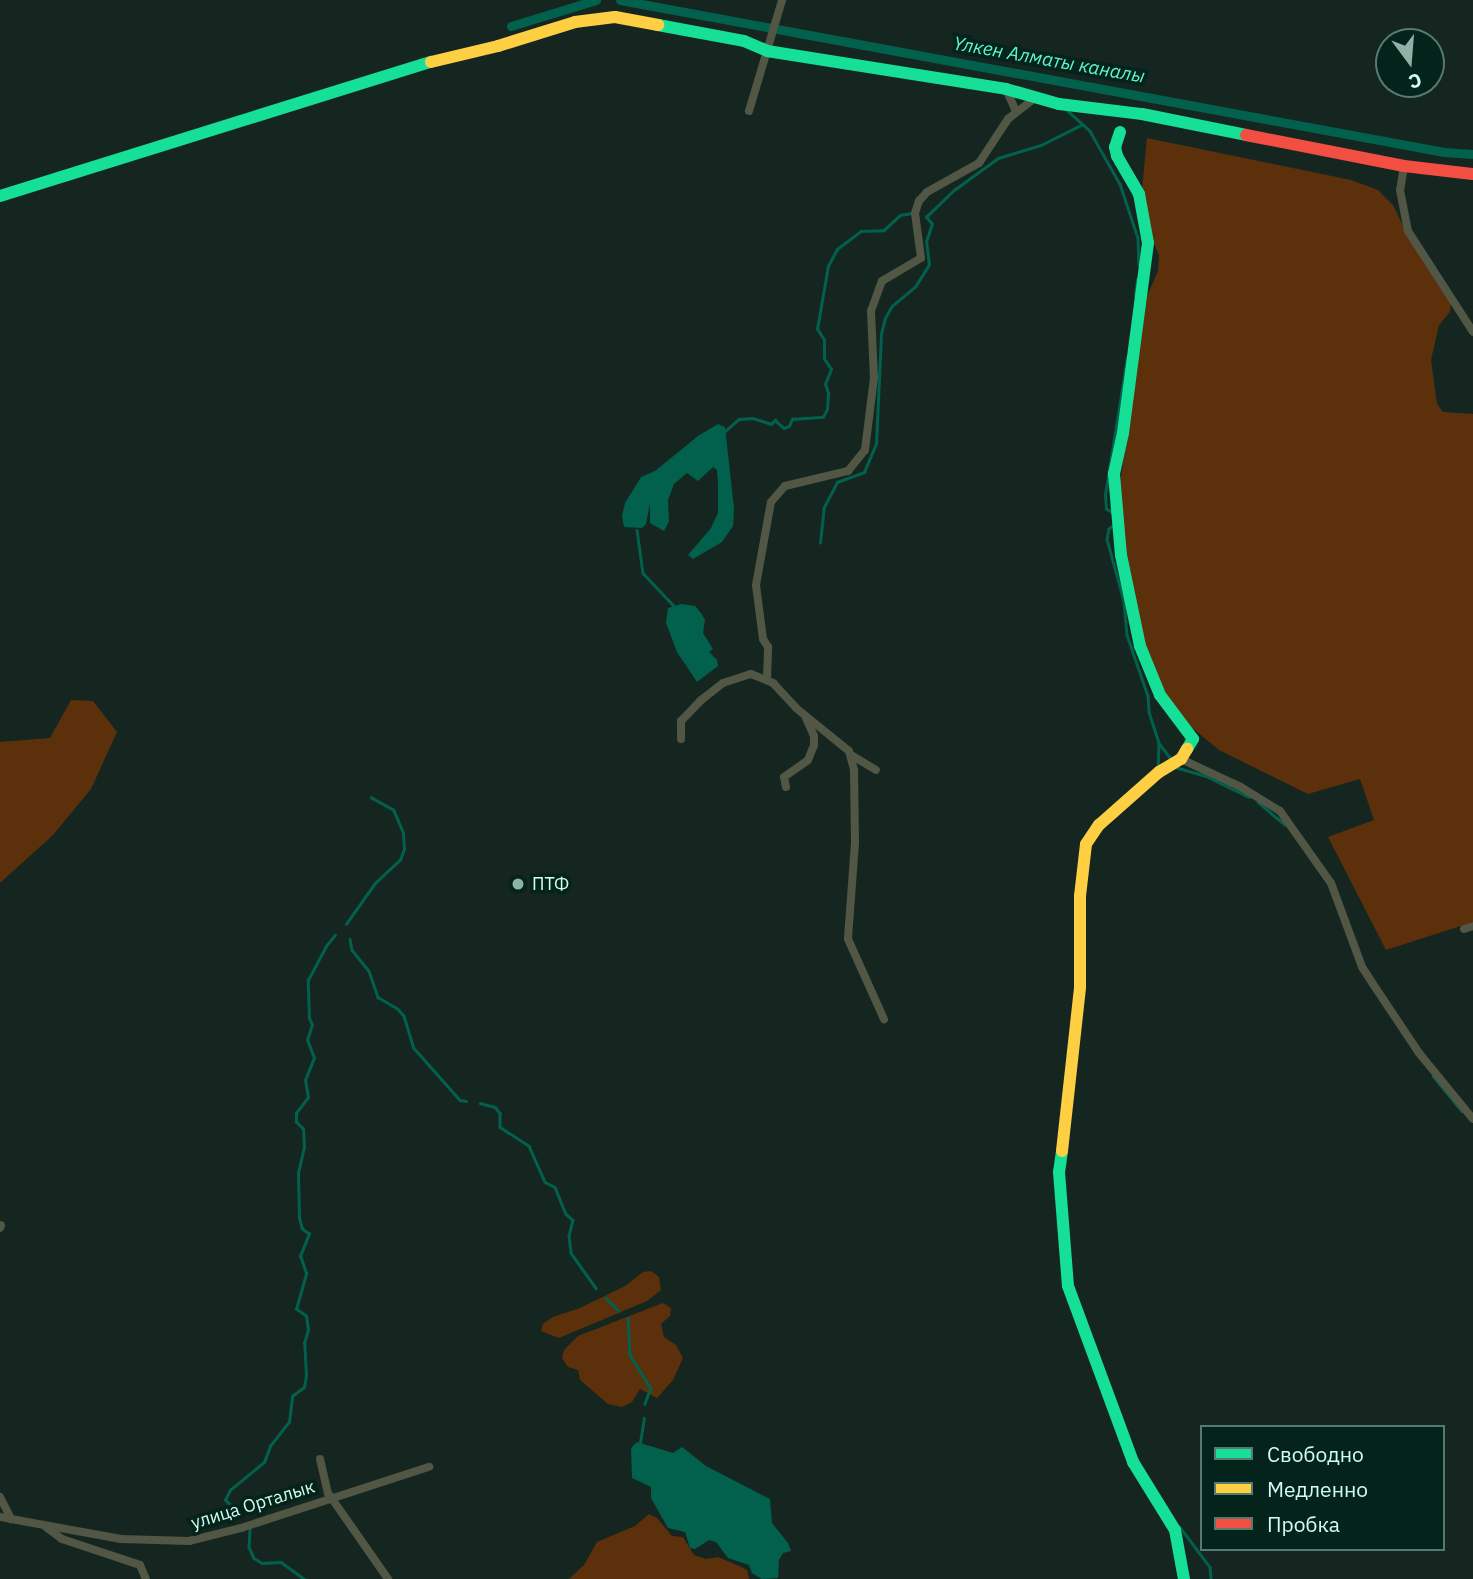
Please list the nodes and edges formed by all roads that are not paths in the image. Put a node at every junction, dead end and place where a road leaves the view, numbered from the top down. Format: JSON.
{"nodes":[{"id":1,"x":782,"y":0,"type":"edge"},
{"id":2,"x":769,"y":46,"type":"junction"},
{"id":3,"x":1006,"y":89,"type":"junction"},
{"id":4,"x":1036,"y":97,"type":"junction"},
{"id":5,"x":749,"y":111,"type":"dead end"},
{"id":6,"x":1016,"y":111,"type":"junction"},
{"id":7,"x":1119,"y":132,"type":"dead end"},
{"id":8,"x":1404,"y":166,"type":"junction"},
{"id":9,"x":1473,"y":174,"type":"edge"},
{"id":10,"x":0,"y":196,"type":"edge"},
{"id":11,"x":1473,"y":332,"type":"edge"},
{"id":12,"x":767,"y":679,"type":"junction"},
{"id":13,"x":805,"y":715,"type":"junction"},
{"id":14,"x":681,"y":738,"type":"dead end"},
{"id":15,"x":851,"y":755,"type":"junction"},
{"id":16,"x":1181,"y":759,"type":"junction"},
{"id":17,"x":876,"y":770,"type":"dead end"},
{"id":18,"x":786,"y":788,"type":"dead end"},
{"id":19,"x":884,"y":1019,"type":"dead end"},
{"id":20,"x":1473,"y":1119,"type":"edge"},
{"id":21,"x":320,"y":1459,"type":"dead end"},
{"id":22,"x":429,"y":1467,"type":"dead end"},
{"id":23,"x":0,"y":1497,"type":"edge"},
{"id":24,"x":331,"y":1497,"type":"junction"},
{"id":25,"x":0,"y":1517,"type":"edge"},
{"id":26,"x":11,"y":1519,"type":"junction"},
{"id":27,"x":46,"y":1527,"type":"junction"},
{"id":28,"x":146,"y":1579,"type":"edge"},
{"id":29,"x":388,"y":1579,"type":"edge"},
{"id":30,"x":1184,"y":1579,"type":"edge"}],
"edges":[{"from":1,"to":2,"type":"street"},
{"from":2,"to":3,"type":"street"},
{"from":2,"to":5,"type":"street"},
{"from":2,"to":10,"type":"street"},
{"from":3,"to":4,"type":"street"},
{"from":3,"to":6,"type":"street"},
{"from":4,"to":6,"type":"street"},
{"from":4,"to":8,"type":"street"},
{"from":6,"to":12,"type":"street"},
{"from":7,"to":16,"type":"street"},
{"from":8,"to":9,"type":"street"},
{"from":8,"to":11,"type":"street"},
{"from":12,"to":13,"type":"street"},
{"from":12,"to":14,"type":"street"},
{"from":13,"to":15,"type":"street"},
{"from":13,"to":18,"type":"street"},
{"from":15,"to":17,"type":"street"},
{"from":15,"to":19,"type":"street"},
{"from":16,"to":20,"type":"street"},
{"from":16,"to":30,"type":"street"},
{"from":21,"to":24,"type":"street"},
{"from":22,"to":24,"type":"street","name":"улица Орталык"},
{"from":23,"to":26,"type":"street"},
{"from":24,"to":27,"type":"street","name":"улица Орталык"},
{"from":24,"to":29,"type":"street"},
{"from":25,"to":26,"type":"street","name":"улица Орталык"},
{"from":26,"to":27,"type":"street","name":"улица Орталык"},
{"from":27,"to":28,"type":"street"}]}
